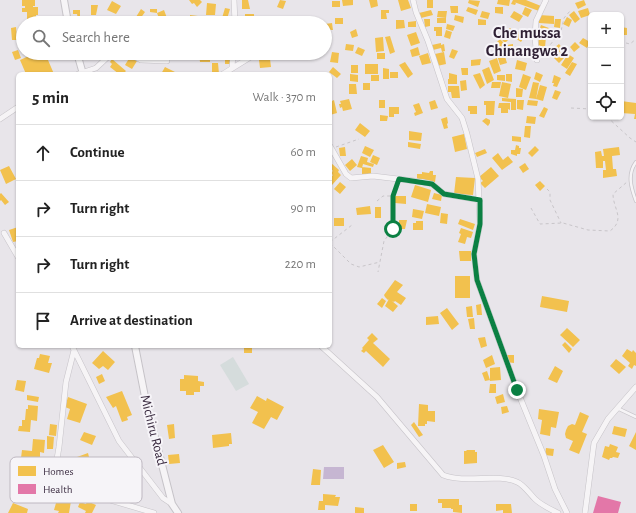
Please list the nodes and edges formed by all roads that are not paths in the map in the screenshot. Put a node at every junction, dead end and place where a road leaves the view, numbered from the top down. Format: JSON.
{"nodes":[{"id":1,"x":64,"y":0,"type":"edge"},
{"id":2,"x":234,"y":0,"type":"edge"},
{"id":3,"x":413,"y":0,"type":"edge"},
{"id":4,"x":546,"y":0,"type":"edge"},
{"id":5,"x":67,"y":16,"type":"edge"},
{"id":6,"x":235,"y":16,"type":"edge"},
{"id":7,"x":78,"y":60,"type":"edge"},
{"id":8,"x":105,"y":60,"type":"edge"},
{"id":9,"x":141,"y":60,"type":"edge"},
{"id":10,"x":233,"y":60,"type":"edge"},
{"id":11,"x":245,"y":60,"type":"edge"},
{"id":12,"x":537,"y":60,"type":"road end"},
{"id":13,"x":167,"y":61,"type":"dead end"},
{"id":14,"x":232,"y":68,"type":"junction"},
{"id":15,"x":81,"y":72,"type":"edge"},
{"id":16,"x":84,"y":72,"type":"edge"},
{"id":17,"x":226,"y":72,"type":"edge"},
{"id":18,"x":16,"y":108,"type":"edge"},
{"id":19,"x":0,"y":119,"type":"edge"},
{"id":20,"x":332,"y":150,"type":"edge"},
{"id":21,"x":636,"y":162,"type":"edge"},
{"id":22,"x":480,"y":200,"type":"junction"},
{"id":23,"x":636,"y":201,"type":"edge"},
{"id":24,"x":4,"y":233,"type":"dead end"},
{"id":25,"x":16,"y":254,"type":"edge"},
{"id":26,"x":73,"y":348,"type":"edge"},
{"id":27,"x":134,"y":348,"type":"edge"},
{"id":28,"x":323,"y":348,"type":"edge"},
{"id":29,"x":636,"y":387,"type":"edge"},
{"id":30,"x":617,"y":408,"type":"junction"},
{"id":31,"x":636,"y":417,"type":"edge"},
{"id":32,"x":57,"y":457,"type":"edge"},
{"id":33,"x":131,"y":457,"type":"edge"},
{"id":34,"x":142,"y":471,"type":"edge"},
{"id":35,"x":120,"y":503,"type":"edge"},
{"id":36,"x":172,"y":504,"type":"junction"},
{"id":37,"x":154,"y":513,"type":"edge"},
{"id":38,"x":178,"y":513,"type":"edge"},
{"id":39,"x":558,"y":513,"type":"edge"},
{"id":40,"x":567,"y":513,"type":"edge"},
{"id":41,"x":585,"y":513,"type":"edge"}],
"edges":[{"from":1,"to":5,"type":"street"},
{"from":2,"to":6,"type":"street"},
{"from":3,"to":22,"type":"street"},
{"from":4,"to":12,"type":"street"},
{"from":7,"to":15,"type":"street"},
{"from":8,"to":16,"type":"street"},
{"from":9,"to":13,"type":"street"},
{"from":10,"to":14,"type":"street"},
{"from":11,"to":14,"type":"street"},
{"from":14,"to":17,"type":"street"},
{"from":18,"to":19,"type":"street"},
{"from":20,"to":22,"type":"street"},
{"from":21,"to":23,"type":"lane"},
{"from":22,"to":40,"type":"street"},
{"from":24,"to":25,"type":"street"},
{"from":26,"to":32,"type":"street"},
{"from":26,"to":33,"type":"street"},
{"from":27,"to":36,"type":"street","name":"Michiru Road"},
{"from":28,"to":39,"type":"street"},
{"from":29,"to":30,"type":"street"},
{"from":30,"to":31,"type":"lane"},
{"from":30,"to":41,"type":"street"},
{"from":34,"to":36,"type":"street"},
{"from":35,"to":37,"type":"street"},
{"from":36,"to":38,"type":"street","name":"Michiru Road"}]}
